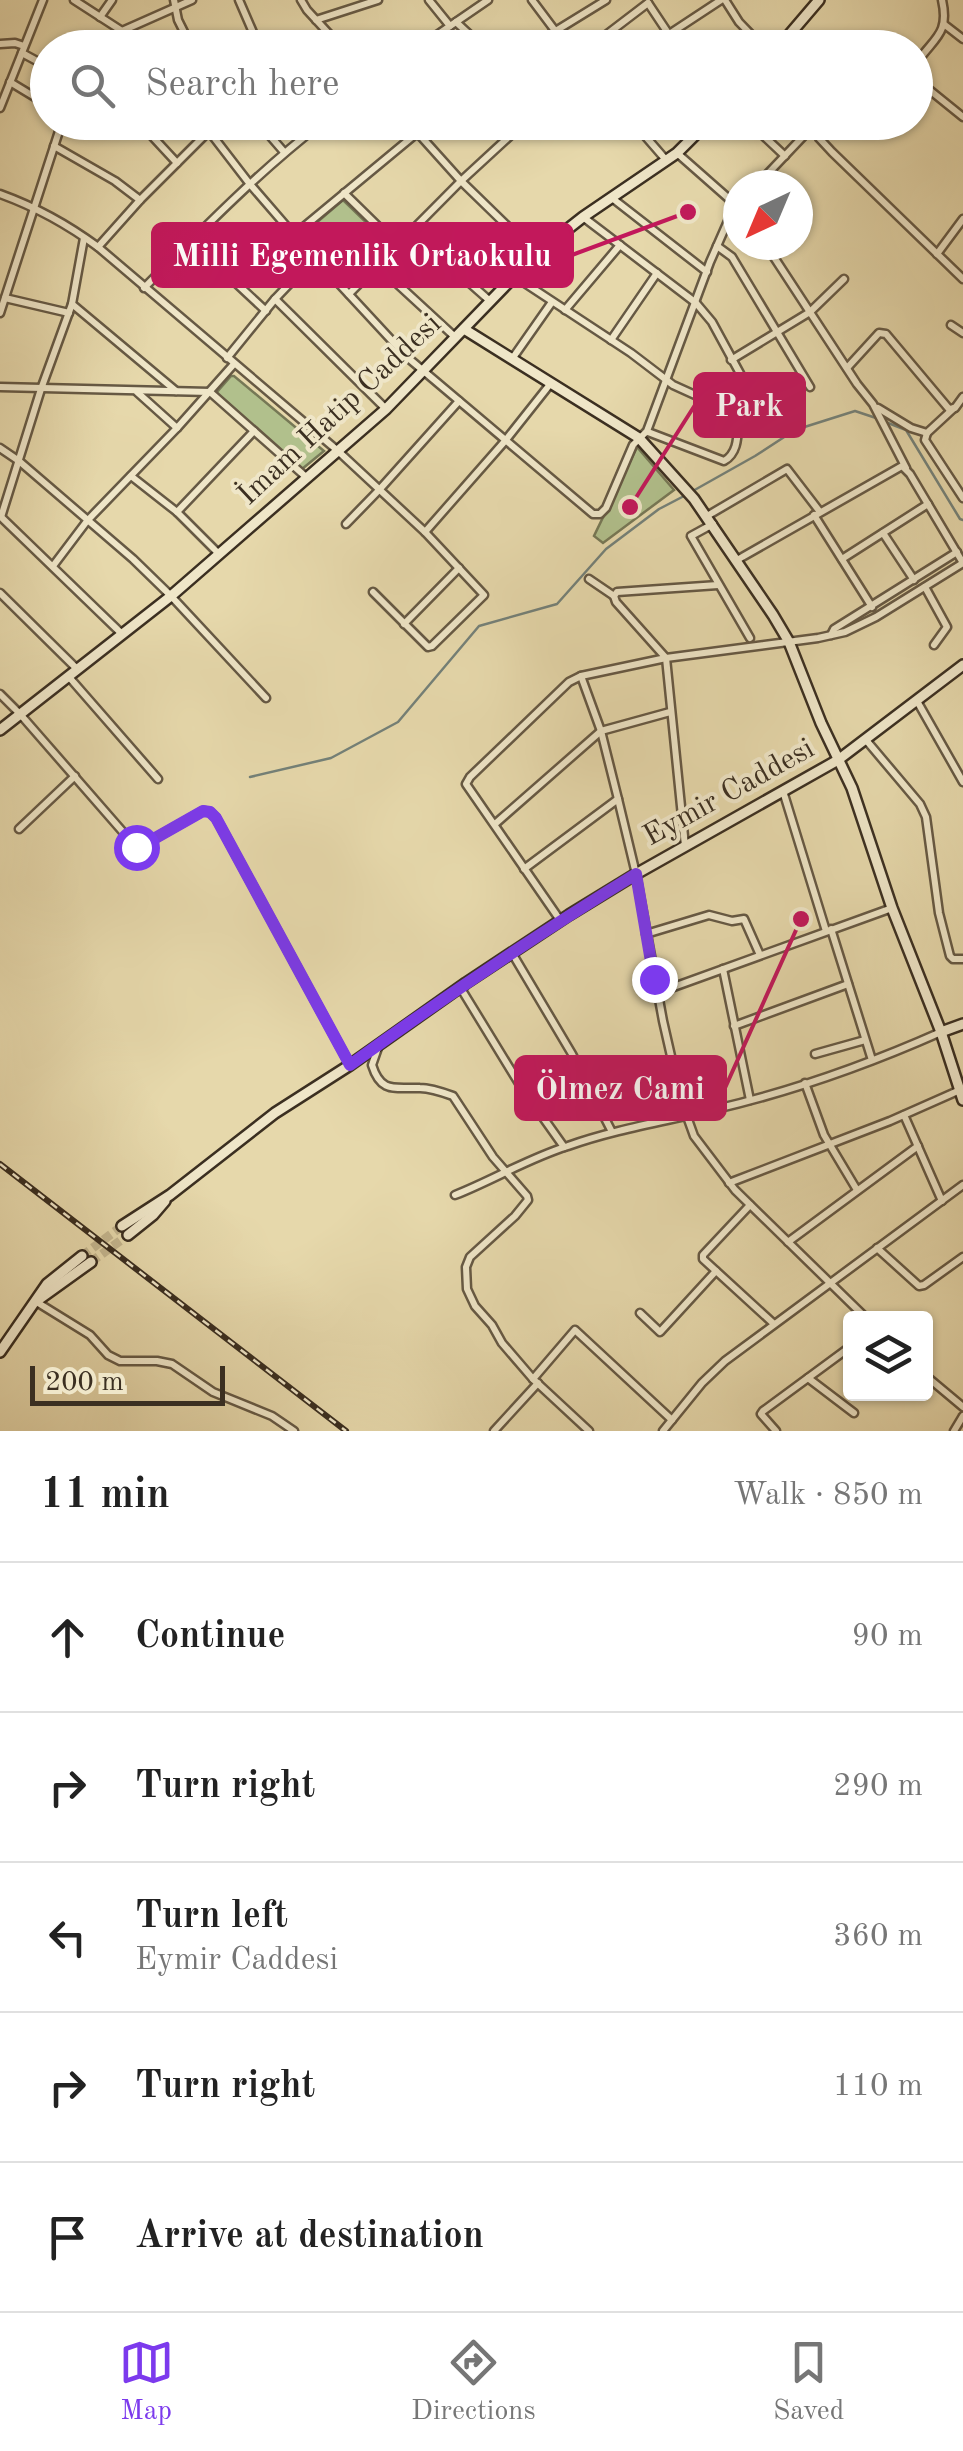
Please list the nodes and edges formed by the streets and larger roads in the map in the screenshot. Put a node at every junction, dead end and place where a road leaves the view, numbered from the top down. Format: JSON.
{"nodes":[{"id":1,"x":44,"y":0,"type":"edge"},
{"id":2,"x":74,"y":0,"type":"edge"},
{"id":3,"x":112,"y":0,"type":"edge"},
{"id":4,"x":192,"y":0,"type":"edge"},
{"id":5,"x":239,"y":0,"type":"edge"},
{"id":6,"x":301,"y":0,"type":"edge"},
{"id":7,"x":378,"y":0,"type":"edge"},
{"id":8,"x":429,"y":0,"type":"edge"},
{"id":9,"x":488,"y":0,"type":"edge"},
{"id":10,"x":532,"y":0,"type":"edge"},
{"id":11,"x":723,"y":0,"type":"edge"},
{"id":12,"x":818,"y":0,"type":"edge"},
{"id":13,"x":942,"y":0,"type":"edge"},
{"id":14,"x":603,"y":1,"type":"edge"},
{"id":15,"x":647,"y":2,"type":"edge"},
{"id":16,"x":174,"y":3,"type":"edge"},
{"id":17,"x":100,"y":17,"type":"junction"},
{"id":18,"x":316,"y":20,"type":"junction"},
{"id":19,"x":453,"y":24,"type":"junction"},
{"id":20,"x":945,"y":25,"type":"junction"},
{"id":21,"x":31,"y":30,"type":"edge"},
{"id":22,"x":120,"y":30,"type":"edge"},
{"id":23,"x":124,"y":30,"type":"edge"},
{"id":24,"x":185,"y":30,"type":"edge"},
{"id":25,"x":252,"y":30,"type":"edge"},
{"id":26,"x":325,"y":30,"type":"edge"},
{"id":27,"x":445,"y":30,"type":"edge"},
{"id":28,"x":461,"y":30,"type":"edge"},
{"id":29,"x":553,"y":30,"type":"edge"},
{"id":30,"x":556,"y":30,"type":"edge"},
{"id":31,"x":612,"y":30,"type":"edge"},
{"id":32,"x":665,"y":30,"type":"edge"},
{"id":33,"x":674,"y":30,"type":"edge"},
{"id":34,"x":747,"y":30,"type":"edge"},
{"id":35,"x":793,"y":30,"type":"edge"},
{"id":36,"x":30,"y":33,"type":"edge"},
{"id":37,"x":963,"y":39,"type":"edge"},
{"id":38,"x":933,"y":41,"type":"edge"},
{"id":39,"x":0,"y":44,"type":"edge"},
{"id":40,"x":23,"y":50,"type":"junction"},
{"id":41,"x":30,"y":55,"type":"edge"},
{"id":42,"x":10,"y":82,"type":"junction"},
{"id":43,"x":933,"y":93,"type":"edge"},
{"id":44,"x":30,"y":94,"type":"edge"},
{"id":45,"x":0,"y":108,"type":"edge"},
{"id":46,"x":963,"y":116,"type":"edge"},
{"id":47,"x":56,"y":140,"type":"edge"},
{"id":48,"x":156,"y":140,"type":"edge"},
{"id":49,"x":200,"y":140,"type":"edge"},
{"id":50,"x":216,"y":140,"type":"edge"},
{"id":51,"x":274,"y":140,"type":"edge"},
{"id":52,"x":300,"y":140,"type":"edge"},
{"id":53,"x":409,"y":140,"type":"edge"},
{"id":54,"x":423,"y":140,"type":"edge"},
{"id":55,"x":506,"y":140,"type":"edge"},
{"id":56,"x":648,"y":140,"type":"edge"},
{"id":57,"x":690,"y":140,"type":"edge"},
{"id":58,"x":768,"y":140,"type":"edge"},
{"id":59,"x":798,"y":140,"type":"edge"},
{"id":60,"x":821,"y":140,"type":"edge"},
{"id":61,"x":54,"y":146,"type":"junction"},
{"id":62,"x":284,"y":152,"type":"junction"},
{"id":63,"x":677,"y":153,"type":"junction"},
{"id":64,"x":785,"y":156,"type":"junction"},
{"id":65,"x":666,"y":160,"type":"junction"},
{"id":66,"x":177,"y":163,"type":"junction"},
{"id":67,"x":771,"y":170,"type":"edge"},
{"id":68,"x":461,"y":181,"type":"junction"},
{"id":69,"x":249,"y":184,"type":"junction"},
{"id":70,"x":0,"y":194,"type":"edge"},
{"id":71,"x":344,"y":194,"type":"junction"},
{"id":72,"x":723,"y":194,"type":"edge"},
{"id":73,"x":612,"y":198,"type":"junction"},
{"id":74,"x":140,"y":200,"type":"junction"},
{"id":75,"x":34,"y":206,"type":"junction"},
{"id":76,"x":583,"y":217,"type":"junction"},
{"id":77,"x":963,"y":219,"type":"edge"},
{"id":78,"x":415,"y":230,"type":"junction"},
{"id":79,"x":723,"y":234,"type":"edge"},
{"id":80,"x":294,"y":235,"type":"junction"},
{"id":81,"x":84,"y":237,"type":"junction"},
{"id":82,"x":191,"y":240,"type":"junction"},
{"id":83,"x":620,"y":245,"type":"junction"},
{"id":84,"x":398,"y":246,"type":"junction"},
{"id":85,"x":717,"y":246,"type":"junction"},
{"id":86,"x":98,"y":247,"type":"junction"},
{"id":87,"x":536,"y":254,"type":"junction"},
{"id":88,"x":938,"y":254,"type":"junction"},
{"id":89,"x":315,"y":257,"type":"junction"},
{"id":90,"x":776,"y":260,"type":"edge"},
{"id":91,"x":378,"y":266,"type":"junction"},
{"id":92,"x":707,"y":272,"type":"junction"},
{"id":93,"x":657,"y":273,"type":"junction"},
{"id":94,"x":514,"y":276,"type":"junction"},
{"id":95,"x":963,"y":279,"type":"edge"},
{"id":96,"x":844,"y":280,"type":"dead end"},
{"id":97,"x":144,"y":288,"type":"junction"},
{"id":98,"x":349,"y":294,"type":"junction"},
{"id":99,"x":275,"y":299,"type":"junction"},
{"id":100,"x":490,"y":301,"type":"junction"},
{"id":101,"x":552,"y":302,"type":"junction"},
{"id":102,"x":696,"y":303,"type":"junction"},
{"id":103,"x":72,"y":304,"type":"junction"},
{"id":104,"x":2,"y":305,"type":"edge"},
{"id":105,"x":266,"y":310,"type":"junction"},
{"id":106,"x":564,"y":310,"type":"junction"},
{"id":107,"x":810,"y":312,"type":"junction"},
{"id":108,"x":68,"y":313,"type":"junction"},
{"id":109,"x":951,"y":325,"type":"dead end"},
{"id":110,"x":464,"y":330,"type":"junction"},
{"id":111,"x":776,"y":332,"type":"junction"},
{"id":112,"x":963,"y":333,"type":"edge"},
{"id":113,"x":456,"y":338,"type":"junction"},
{"id":114,"x":611,"y":340,"type":"junction"},
{"id":115,"x":226,"y":358,"type":"junction"},
{"id":116,"x":512,"y":360,"type":"junction"},
{"id":117,"x":731,"y":360,"type":"junction"},
{"id":118,"x":234,"y":364,"type":"junction"},
{"id":119,"x":847,"y":368,"type":"junction"},
{"id":120,"x":424,"y":373,"type":"junction"},
{"id":121,"x":667,"y":381,"type":"junction"},
{"id":122,"x":550,"y":383,"type":"junction"},
{"id":123,"x":0,"y":387,"type":"edge"},
{"id":124,"x":810,"y":388,"type":"dead end"},
{"id":125,"x":41,"y":389,"type":"junction"},
{"id":126,"x":748,"y":390,"type":"dead end"},
{"id":127,"x":136,"y":391,"type":"junction"},
{"id":128,"x":177,"y":392,"type":"junction"},
{"id":129,"x":210,"y":392,"type":"junction"},
{"id":130,"x":963,"y":396,"type":"edge"},
{"id":131,"x":459,"y":401,"type":"junction"},
{"id":132,"x":873,"y":404,"type":"junction"},
{"id":133,"x":955,"y":408,"type":"junction"},
{"id":134,"x":386,"y":409,"type":"junction"},
{"id":135,"x":177,"y":428,"type":"junction"},
{"id":136,"x":254,"y":431,"type":"junction"},
{"id":137,"x":927,"y":433,"type":"junction"},
{"id":138,"x":643,"y":435,"type":"junction"},
{"id":139,"x":506,"y":440,"type":"junction"},
{"id":140,"x":0,"y":448,"type":"edge"},
{"id":141,"x":338,"y":451,"type":"junction"},
{"id":142,"x":19,"y":461,"type":"junction"},
{"id":143,"x":906,"y":468,"type":"junction"},
{"id":144,"x":131,"y":476,"type":"junction"},
{"id":145,"x":306,"y":477,"type":"junction"},
{"id":146,"x":380,"y":489,"type":"junction"},
{"id":147,"x":963,"y":498,"type":"edge"},
{"id":148,"x":928,"y":504,"type":"junction"},
{"id":149,"x":177,"y":512,"type":"junction"},
{"id":150,"x":817,"y":513,"type":"junction"},
{"id":151,"x":0,"y":517,"type":"edge"},
{"id":152,"x":87,"y":520,"type":"junction"},
{"id":153,"x":710,"y":520,"type":"junction"},
{"id":154,"x":346,"y":524,"type":"dead end"},
{"id":155,"x":426,"y":532,"type":"junction"},
{"id":156,"x":883,"y":533,"type":"junction"},
{"id":157,"x":956,"y":552,"type":"junction"},
{"id":158,"x":219,"y":554,"type":"junction"},
{"id":159,"x":737,"y":560,"type":"junction"},
{"id":160,"x":842,"y":560,"type":"junction"},
{"id":161,"x":963,"y":563,"type":"edge"},
{"id":162,"x":53,"y":566,"type":"junction"},
{"id":163,"x":459,"y":568,"type":"junction"},
{"id":164,"x":589,"y":578,"type":"dead end"},
{"id":165,"x":914,"y":580,"type":"junction"},
{"id":166,"x":718,"y":585,"type":"junction"},
{"id":167,"x":925,"y":587,"type":"junction"},
{"id":168,"x":373,"y":592,"type":"dead end"},
{"id":169,"x":0,"y":593,"type":"edge"},
{"id":170,"x":172,"y":596,"type":"junction"},
{"id":171,"x":614,"y":596,"type":"junction"},
{"id":172,"x":872,"y":607,"type":"junction"},
{"id":173,"x":404,"y":624,"type":"junction"},
{"id":174,"x":122,"y":634,"type":"junction"},
{"id":175,"x":832,"y":636,"type":"junction"},
{"id":176,"x":750,"y":638,"type":"dead end"},
{"id":177,"x":790,"y":642,"type":"junction"},
{"id":178,"x":934,"y":644,"type":"dead end"},
{"id":179,"x":666,"y":658,"type":"junction"},
{"id":180,"x":963,"y":665,"type":"edge"},
{"id":181,"x":73,"y":673,"type":"junction"},
{"id":182,"x":581,"y":676,"type":"junction"},
{"id":183,"x":0,"y":694,"type":"edge"},
{"id":184,"x":266,"y":698,"type":"dead end"},
{"id":185,"x":916,"y":701,"type":"junction"},
{"id":186,"x":670,"y":712,"type":"junction"},
{"id":187,"x":20,"y":714,"type":"junction"},
{"id":188,"x":0,"y":730,"type":"edge"},
{"id":189,"x":601,"y":731,"type":"junction"},
{"id":190,"x":866,"y":740,"type":"junction"},
{"id":191,"x":838,"y":760,"type":"junction"},
{"id":192,"x":74,"y":776,"type":"junction"},
{"id":193,"x":158,"y":779,"type":"dead end"},
{"id":194,"x":963,"y":782,"type":"edge"},
{"id":195,"x":783,"y":791,"type":"junction"},
{"id":196,"x":618,"y":799,"type":"junction"},
{"id":197,"x":495,"y":824,"type":"junction"},
{"id":198,"x":19,"y":830,"type":"dead end"},
{"id":199,"x":685,"y":846,"type":"junction"},
{"id":200,"x":524,"y":869,"type":"junction"},
{"id":201,"x":636,"y":874,"type":"junction"},
{"id":202,"x":892,"y":908,"type":"junction"},
{"id":203,"x":560,"y":920,"type":"junction"},
{"id":204,"x":828,"y":930,"type":"junction"},
{"id":205,"x":646,"y":934,"type":"junction"},
{"id":206,"x":512,"y":952,"type":"junction"},
{"id":207,"x":760,"y":956,"type":"junction"},
{"id":208,"x":963,"y":959,"type":"edge"},
{"id":209,"x":723,"y":969,"type":"junction"},
{"id":210,"x":848,"y":984,"type":"junction"},
{"id":211,"x":460,"y":987,"type":"junction"},
{"id":212,"x":656,"y":993,"type":"junction"},
{"id":213,"x":963,"y":1024,"type":"edge"},
{"id":214,"x":734,"y":1026,"type":"junction"},
{"id":215,"x":941,"y":1032,"type":"junction"},
{"id":216,"x":866,"y":1040,"type":"junction"},
{"id":217,"x":379,"y":1044,"type":"junction"},
{"id":218,"x":815,"y":1054,"type":"dead end"},
{"id":219,"x":872,"y":1060,"type":"junction"},
{"id":220,"x":350,"y":1065,"type":"junction"},
{"id":221,"x":805,"y":1083,"type":"junction"},
{"id":222,"x":961,"y":1095,"type":"edge"},
{"id":223,"x":750,"y":1100,"type":"junction"},
{"id":224,"x":904,"y":1115,"type":"junction"},
{"id":225,"x":686,"y":1116,"type":"junction"},
{"id":226,"x":612,"y":1132,"type":"junction"},
{"id":227,"x":830,"y":1144,"type":"junction"},
{"id":228,"x":918,"y":1146,"type":"junction"},
{"id":229,"x":564,"y":1147,"type":"junction"},
{"id":230,"x":506,"y":1172,"type":"junction"},
{"id":231,"x":729,"y":1183,"type":"junction"},
{"id":232,"x":963,"y":1186,"type":"edge"},
{"id":233,"x":857,"y":1190,"type":"junction"},
{"id":234,"x":455,"y":1195,"type":"dead end"},
{"id":235,"x":942,"y":1200,"type":"junction"},
{"id":236,"x":750,"y":1205,"type":"junction"},
{"id":237,"x":125,"y":1230,"type":"tunnel mouth"},
{"id":238,"x":788,"y":1242,"type":"junction"},
{"id":239,"x":877,"y":1248,"type":"junction"},
{"id":240,"x":963,"y":1258,"type":"edge"},
{"id":241,"x":86,"y":1259,"type":"tunnel mouth"},
{"id":242,"x":716,"y":1271,"type":"junction"},
{"id":243,"x":830,"y":1282,"type":"junction"},
{"id":244,"x":36,"y":1301,"type":"junction"},
{"id":245,"x":859,"y":1311,"type":"edge"},
{"id":246,"x":640,"y":1313,"type":"dead end"},
{"id":247,"x":774,"y":1324,"type":"junction"},
{"id":248,"x":0,"y":1352,"type":"edge"},
{"id":249,"x":843,"y":1353,"type":"edge"},
{"id":250,"x":808,"y":1378,"type":"junction"},
{"id":251,"x":536,"y":1381,"type":"junction"},
{"id":252,"x":933,"y":1382,"type":"edge"},
{"id":253,"x":963,"y":1408,"type":"edge"},
{"id":254,"x":854,"y":1413,"type":"dead end"},
{"id":255,"x":963,"y":1416,"type":"edge"},
{"id":256,"x":672,"y":1420,"type":"junction"},
{"id":257,"x":294,"y":1431,"type":"edge"},
{"id":258,"x":494,"y":1431,"type":"edge"},
{"id":259,"x":589,"y":1431,"type":"edge"},
{"id":260,"x":663,"y":1431,"type":"edge"},
{"id":261,"x":776,"y":1431,"type":"edge"},
{"id":262,"x":954,"y":1431,"type":"edge"}],
"edges":[{"from":1,"to":21,"type":"street"},
{"from":2,"to":17,"type":"street"},
{"from":3,"to":17,"type":"street"},
{"from":4,"to":16,"type":"street"},
{"from":5,"to":25,"type":"street"},
{"from":6,"to":18,"type":"street"},
{"from":7,"to":18,"type":"street"},
{"from":8,"to":19,"type":"street"},
{"from":9,"to":19,"type":"street"},
{"from":10,"to":29,"type":"street"},
{"from":11,"to":33,"type":"street"},
{"from":11,"to":34,"type":"street"},
{"from":12,"to":35,"type":"street"},
{"from":13,"to":20,"type":"street"},
{"from":14,"to":30,"type":"street"},
{"from":15,"to":31,"type":"street"},
{"from":15,"to":32,"type":"street"},
{"from":16,"to":23,"type":"street"},
{"from":16,"to":24,"type":"street"},
{"from":17,"to":22,"type":"street"},
{"from":18,"to":26,"type":"street"},
{"from":19,"to":27,"type":"street"},
{"from":19,"to":28,"type":"street"},
{"from":20,"to":37,"type":"street"},
{"from":20,"to":38,"type":"street"},
{"from":36,"to":40,"type":"street"},
{"from":39,"to":40,"type":"street"},
{"from":40,"to":41,"type":"street"},
{"from":40,"to":42,"type":"street"},
{"from":42,"to":44,"type":"street"},
{"from":42,"to":45,"type":"street"},
{"from":43,"to":46,"type":"street"},
{"from":47,"to":61,"type":"street"},
{"from":48,"to":66,"type":"street"},
{"from":49,"to":66,"type":"street"},
{"from":50,"to":69,"type":"street"},
{"from":51,"to":62,"type":"street"},
{"from":52,"to":62,"type":"street"},
{"from":53,"to":71,"type":"street"},
{"from":54,"to":68,"type":"street"},
{"from":55,"to":68,"type":"street"},
{"from":56,"to":65,"type":"street"},
{"from":57,"to":63,"type":"street","name":"İmam Hatip Caddesi"},
{"from":58,"to":64,"type":"street"},
{"from":59,"to":64,"type":"street"},
{"from":60,"to":88,"type":"street"},
{"from":61,"to":74,"type":"street"},
{"from":61,"to":75,"type":"street"},
{"from":62,"to":69,"type":"street"},
{"from":63,"to":65,"type":"street","name":"İmam Hatip Caddesi"},
{"from":63,"to":72,"type":"street"},
{"from":64,"to":67,"type":"street"},
{"from":65,"to":73,"type":"street","name":"İmam Hatip Caddesi"},
{"from":66,"to":74,"type":"street"},
{"from":68,"to":78,"type":"street"},
{"from":68,"to":87,"type":"street"},
{"from":69,"to":80,"type":"street"},
{"from":69,"to":82,"type":"street"},
{"from":70,"to":75,"type":"street"},
{"from":71,"to":80,"type":"street"},
{"from":71,"to":84,"type":"street"},
{"from":73,"to":76,"type":"street","name":"İmam Hatip Caddesi"},
{"from":73,"to":92,"type":"street"},
{"from":74,"to":86,"type":"street"},
{"from":75,"to":81,"type":"street"},
{"from":75,"to":104,"type":"street"},
{"from":76,"to":83,"type":"street"},
{"from":76,"to":87,"type":"street","name":"İmam Hatip Caddesi"},
{"from":77,"to":88,"type":"street"},
{"from":78,"to":84,"type":"street"},
{"from":78,"to":100,"type":"street"},
{"from":79,"to":85,"type":"street"},
{"from":80,"to":89,"type":"street"},
{"from":81,"to":86,"type":"street"},
{"from":81,"to":103,"type":"street"},
{"from":82,"to":97,"type":"street"},
{"from":82,"to":105,"type":"street"},
{"from":83,"to":93,"type":"street"},
{"from":83,"to":106,"type":"street"},
{"from":84,"to":91,"type":"street"},
{"from":85,"to":92,"type":"street"},
{"from":85,"to":111,"type":"street"},
{"from":86,"to":97,"type":"street"},
{"from":87,"to":94,"type":"street","name":"İmam Hatip Caddesi"},
{"from":88,"to":95,"type":"street"},
{"from":89,"to":98,"type":"street"},
{"from":89,"to":99,"type":"street"},
{"from":90,"to":107,"type":"street"},
{"from":91,"to":98,"type":"street"},
{"from":91,"to":113,"type":"street"},
{"from":92,"to":102,"type":"street"},
{"from":93,"to":102,"type":"street"},
{"from":93,"to":114,"type":"street"},
{"from":94,"to":100,"type":"street","name":"İmam Hatip Caddesi"},
{"from":94,"to":101,"type":"street"},
{"from":96,"to":107,"type":"street"},
{"from":97,"to":115,"type":"street"},
{"from":98,"to":120,"type":"street"},
{"from":99,"to":105,"type":"street"},
{"from":99,"to":134,"type":"street"},
{"from":100,"to":110,"type":"street","name":"İmam Hatip Caddesi"},
{"from":101,"to":106,"type":"street"},
{"from":101,"to":116,"type":"street"},
{"from":102,"to":117,"type":"street"},
{"from":102,"to":121,"type":"street"},
{"from":103,"to":108,"type":"street"},
{"from":103,"to":128,"type":"street"},
{"from":104,"to":108,"type":"street"},
{"from":105,"to":115,"type":"street"},
{"from":106,"to":114,"type":"street"},
{"from":107,"to":111,"type":"street"},
{"from":107,"to":119,"type":"street"},
{"from":108,"to":125,"type":"street"},
{"from":109,"to":112,"type":"street"},
{"from":110,"to":113,"type":"street","name":"İmam Hatip Caddesi"},
{"from":110,"to":116,"type":"street"},
{"from":111,"to":117,"type":"street"},
{"from":111,"to":124,"type":"street"},
{"from":113,"to":120,"type":"street","name":"İmam Hatip Caddesi"},
{"from":114,"to":121,"type":"street"},
{"from":115,"to":118,"type":"street"},
{"from":116,"to":122,"type":"street"},
{"from":117,"to":126,"type":"street"},
{"from":118,"to":129,"type":"street"},
{"from":118,"to":141,"type":"street"},
{"from":119,"to":132,"type":"street"},
{"from":119,"to":133,"type":"street"},
{"from":120,"to":131,"type":"street"},
{"from":120,"to":134,"type":"street","name":"İmam Hatip Caddesi"},
{"from":121,"to":138,"type":"street"},
{"from":121,"to":138,"type":"street"},
{"from":122,"to":138,"type":"street"},
{"from":122,"to":139,"type":"street"},
{"from":123,"to":125,"type":"street"},
{"from":125,"to":127,"type":"street"},
{"from":125,"to":142,"type":"street"},
{"from":127,"to":128,"type":"street"},
{"from":127,"to":135,"type":"street"},
{"from":128,"to":129,"type":"street"},
{"from":129,"to":135,"type":"street"},
{"from":129,"to":136,"type":"street"},
{"from":130,"to":133,"type":"street"},
{"from":131,"to":139,"type":"street"},
{"from":131,"to":146,"type":"street"},
{"from":132,"to":137,"type":"street"},
{"from":132,"to":143,"type":"street"},
{"from":133,"to":137,"type":"street"},
{"from":134,"to":141,"type":"street","name":"İmam Hatip Caddesi"},
{"from":135,"to":144,"type":"street"},
{"from":136,"to":145,"type":"street"},
{"from":136,"to":149,"type":"street"},
{"from":137,"to":147,"type":"street"},
{"from":138,"to":139,"type":"street"},
{"from":138,"to":153,"type":"street"},
{"from":139,"to":155,"type":"street"},
{"from":140,"to":142,"type":"street"},
{"from":141,"to":145,"type":"street","name":"İmam Hatip Caddesi"},
{"from":141,"to":146,"type":"street"},
{"from":142,"to":151,"type":"street"},
{"from":142,"to":152,"type":"street"},
{"from":143,"to":148,"type":"street"},
{"from":143,"to":150,"type":"street"},
{"from":144,"to":149,"type":"street"},
{"from":144,"to":152,"type":"street"},
{"from":145,"to":158,"type":"street","name":"İmam Hatip Caddesi"},
{"from":146,"to":154,"type":"street"},
{"from":146,"to":155,"type":"street"},
{"from":148,"to":156,"type":"street"},
{"from":148,"to":157,"type":"street"},
{"from":149,"to":158,"type":"street"},
{"from":150,"to":153,"type":"street"},
{"from":150,"to":159,"type":"street"},
{"from":150,"to":160,"type":"street"},
{"from":151,"to":162,"type":"street"},
{"from":152,"to":162,"type":"street"},
{"from":152,"to":170,"type":"street"},
{"from":153,"to":159,"type":"street"},
{"from":153,"to":166,"type":"street"},
{"from":155,"to":163,"type":"street"},
{"from":156,"to":160,"type":"street"},
{"from":156,"to":165,"type":"street"},
{"from":157,"to":161,"type":"street"},
{"from":157,"to":165,"type":"street"},
{"from":158,"to":170,"type":"street","name":"İmam Hatip Caddesi"},
{"from":159,"to":177,"type":"street"},
{"from":160,"to":172,"type":"street"},
{"from":161,"to":167,"type":"street"},
{"from":162,"to":174,"type":"street"},
{"from":163,"to":173,"type":"street"},
{"from":163,"to":173,"type":"street"},
{"from":164,"to":171,"type":"street"},
{"from":165,"to":172,"type":"street"},
{"from":166,"to":171,"type":"street"},
{"from":166,"to":176,"type":"street"},
{"from":167,"to":175,"type":"street"},
{"from":167,"to":178,"type":"street"},
{"from":168,"to":173,"type":"street"},
{"from":169,"to":181,"type":"street"},
{"from":170,"to":174,"type":"street","name":"İmam Hatip Caddesi"},
{"from":170,"to":184,"type":"street"},
{"from":171,"to":179,"type":"street"},
{"from":172,"to":175,"type":"street"},
{"from":174,"to":181,"type":"street","name":"İmam Hatip Caddesi"},
{"from":175,"to":177,"type":"street"},
{"from":177,"to":179,"type":"street"},
{"from":177,"to":191,"type":"street"},
{"from":179,"to":182,"type":"street"},
{"from":179,"to":186,"type":"street"},
{"from":180,"to":185,"type":"street","name":"Eymir Caddesi"},
{"from":181,"to":187,"type":"street","name":"İmam Hatip Caddesi"},
{"from":181,"to":193,"type":"street"},
{"from":182,"to":189,"type":"street"},
{"from":182,"to":197,"type":"street"},
{"from":183,"to":187,"type":"street"},
{"from":185,"to":190,"type":"street","name":"Eymir Caddesi"},
{"from":185,"to":194,"type":"street"},
{"from":186,"to":189,"type":"street"},
{"from":186,"to":199,"type":"street"},
{"from":187,"to":188,"type":"street","name":"İmam Hatip Caddesi"},
{"from":187,"to":192,"type":"street"},
{"from":189,"to":196,"type":"street"},
{"from":189,"to":197,"type":"street"},
{"from":190,"to":191,"type":"street","name":"Eymir Caddesi"},
{"from":190,"to":208,"type":"street"},
{"from":191,"to":195,"type":"street","name":"Eymir Caddesi"},
{"from":191,"to":202,"type":"street"},
{"from":192,"to":198,"type":"street"},
{"from":192,"to":220,"type":"street"},
{"from":195,"to":199,"type":"street","name":"Eymir Caddesi"},
{"from":195,"to":204,"type":"street"},
{"from":196,"to":200,"type":"street"},
{"from":196,"to":201,"type":"street"},
{"from":197,"to":200,"type":"street"},
{"from":199,"to":201,"type":"street","name":"Eymir Caddesi"},
{"from":200,"to":203,"type":"street"},
{"from":201,"to":203,"type":"street","name":"Eymir Caddesi"},
{"from":201,"to":205,"type":"street"},
{"from":202,"to":204,"type":"street"},
{"from":202,"to":215,"type":"street"},
{"from":203,"to":206,"type":"street","name":"Eymir Caddesi"},
{"from":204,"to":207,"type":"street"},
{"from":204,"to":210,"type":"street"},
{"from":205,"to":207,"type":"street"},
{"from":205,"to":212,"type":"street"},
{"from":206,"to":211,"type":"street","name":"Eymir Caddesi"},
{"from":206,"to":226,"type":"street"},
{"from":207,"to":209,"type":"street"},
{"from":209,"to":212,"type":"street"},
{"from":209,"to":214,"type":"street"},
{"from":210,"to":214,"type":"street"},
{"from":210,"to":216,"type":"street"},
{"from":211,"to":217,"type":"street","name":"Eymir Caddesi"},
{"from":211,"to":229,"type":"street"},
{"from":212,"to":225,"type":"street"},
{"from":213,"to":215,"type":"street"},
{"from":214,"to":223,"type":"street"},
{"from":215,"to":219,"type":"street"},
{"from":215,"to":222,"type":"street"},
{"from":216,"to":218,"type":"street"},
{"from":216,"to":219,"type":"street"},
{"from":217,"to":220,"type":"street","name":"Eymir Caddesi"},
{"from":217,"to":230,"type":"street"},
{"from":219,"to":221,"type":"street"},
{"from":220,"to":237,"type":"street","name":"Eymir Caddesi"},
{"from":221,"to":223,"type":"street"},
{"from":221,"to":227,"type":"street"},
{"from":222,"to":224,"type":"street"},
{"from":223,"to":225,"type":"street"},
{"from":224,"to":227,"type":"street"},
{"from":224,"to":228,"type":"street"},
{"from":225,"to":226,"type":"street"},
{"from":225,"to":231,"type":"street"},
{"from":226,"to":229,"type":"street"},
{"from":227,"to":231,"type":"street"},
{"from":227,"to":233,"type":"street"},
{"from":228,"to":233,"type":"street"},
{"from":228,"to":235,"type":"street"},
{"from":229,"to":230,"type":"street"},
{"from":230,"to":234,"type":"street"},
{"from":230,"to":251,"type":"street"},
{"from":231,"to":236,"type":"street"},
{"from":232,"to":235,"type":"street"},
{"from":233,"to":238,"type":"street"},
{"from":235,"to":239,"type":"street"},
{"from":236,"to":238,"type":"street"},
{"from":236,"to":242,"type":"street"},
{"from":238,"to":243,"type":"street"},
{"from":239,"to":240,"type":"street"},
{"from":239,"to":243,"type":"street"},
{"from":241,"to":244,"type":"street"},
{"from":242,"to":246,"type":"street"},
{"from":242,"to":247,"type":"street"},
{"from":243,"to":245,"type":"street"},
{"from":243,"to":247,"type":"street"},
{"from":244,"to":248,"type":"street"},
{"from":244,"to":257,"type":"street"},
{"from":247,"to":256,"type":"street"},
{"from":249,"to":250,"type":"street"},
{"from":250,"to":254,"type":"street"},
{"from":250,"to":261,"type":"street"},
{"from":251,"to":256,"type":"street"},
{"from":251,"to":258,"type":"street"},
{"from":251,"to":259,"type":"street"},
{"from":252,"to":253,"type":"street"},
{"from":255,"to":262,"type":"street"},
{"from":256,"to":260,"type":"street"}]}
